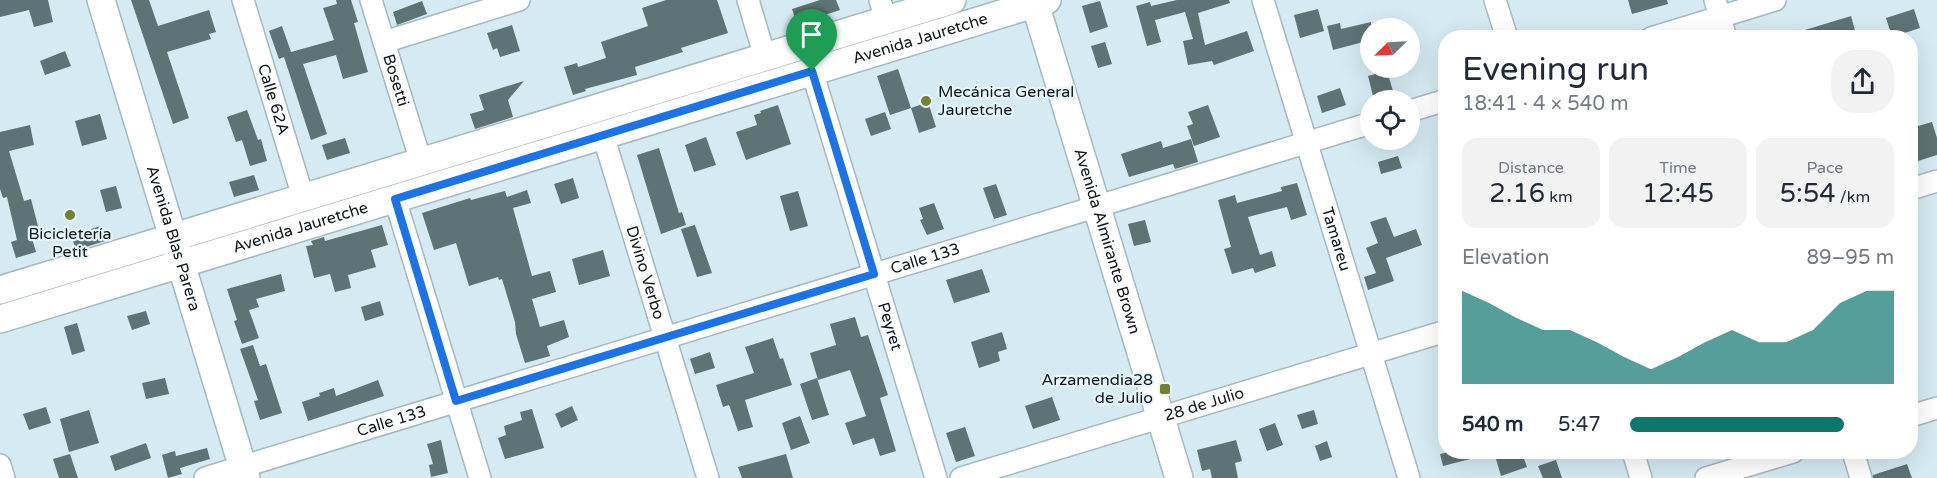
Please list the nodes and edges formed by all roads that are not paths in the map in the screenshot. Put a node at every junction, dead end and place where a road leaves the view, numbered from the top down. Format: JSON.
{"nodes":[{"id":1,"x":101,"y":0,"type":"edge"},
{"id":2,"x":243,"y":0,"type":"edge"},
{"id":3,"x":371,"y":0,"type":"edge"},
{"id":4,"x":519,"y":0,"type":"edge"},
{"id":5,"x":748,"y":0,"type":"edge"},
{"id":6,"x":952,"y":0,"type":"edge"},
{"id":7,"x":1263,"y":0,"type":"edge"},
{"id":8,"x":1495,"y":0,"type":"edge"},
{"id":9,"x":1774,"y":0,"type":"edge"},
{"id":10,"x":1036,"y":1,"type":"edge"},
{"id":11,"x":1717,"y":8,"type":"edge"},
{"id":12,"x":883,"y":10,"type":"edge"},
{"id":13,"x":1504,"y":30,"type":"edge"},
{"id":14,"x":1669,"y":30,"type":"edge"},
{"id":15,"x":1724,"y":30,"type":"edge"},
{"id":16,"x":384,"y":42,"type":"junction"},
{"id":17,"x":765,"y":57,"type":"junction"},
{"id":18,"x":812,"y":71,"type":"junction"},
{"id":19,"x":1438,"y":102,"type":"edge"},
{"id":20,"x":1420,"y":108,"type":"edge"},
{"id":21,"x":1360,"y":126,"type":"edge"},
{"id":22,"x":603,"y":135,"type":"junction"},
{"id":23,"x":1306,"y":143,"type":"junction"},
{"id":24,"x":421,"y":162,"type":"junction"},
{"id":25,"x":1937,"y":181,"type":"edge"},
{"id":26,"x":1918,"y":187,"type":"edge"},
{"id":27,"x":303,"y":197,"type":"junction"},
{"id":28,"x":395,"y":199,"type":"junction"},
{"id":29,"x":1096,"y":207,"type":"junction"},
{"id":30,"x":173,"y":237,"type":"junction"},
{"id":31,"x":180,"y":265,"type":"junction"},
{"id":32,"x":874,"y":274,"type":"junction"},
{"id":33,"x":0,"y":290,"type":"edge"},
{"id":34,"x":0,"y":320,"type":"edge"},
{"id":35,"x":1438,"y":333,"type":"edge"},
{"id":36,"x":665,"y":338,"type":"junction"},
{"id":37,"x":1370,"y":354,"type":"junction"},
{"id":38,"x":456,"y":401,"type":"junction"},
{"id":39,"x":1937,"y":408,"type":"edge"},
{"id":40,"x":1918,"y":414,"type":"edge"},
{"id":41,"x":1161,"y":418,"type":"junction"},
{"id":42,"x":1635,"y":459,"type":"edge"},
{"id":43,"x":1770,"y":459,"type":"edge"},
{"id":44,"x":1855,"y":459,"type":"edge"},
{"id":45,"x":0,"y":465,"type":"edge"},
{"id":46,"x":244,"y":472,"type":"edge"},
{"id":47,"x":4,"y":478,"type":"edge"},
{"id":48,"x":205,"y":478,"type":"edge"},
{"id":49,"x":480,"y":478,"type":"edge"},
{"id":50,"x":708,"y":478,"type":"edge"},
{"id":51,"x":936,"y":478,"type":"edge"},
{"id":52,"x":961,"y":478,"type":"edge"},
{"id":53,"x":1179,"y":478,"type":"edge"},
{"id":54,"x":1409,"y":478,"type":"edge"},
{"id":55,"x":1641,"y":478,"type":"edge"},
{"id":56,"x":1706,"y":478,"type":"edge"},
{"id":57,"x":1861,"y":478,"type":"edge"}],
"edges":[{"from":1,"to":30,"type":"main road","name":"Avenida Blas Parera"},
{"from":2,"to":27,"type":"street","name":"Calle 62A"},
{"from":3,"to":16,"type":"street","name":"Bosetti"},
{"from":4,"to":16,"type":"street"},
{"from":5,"to":17,"type":"street"},
{"from":6,"to":12,"type":"main road","name":"Avenida Jauretche"},
{"from":7,"to":23,"type":"street","name":"Tamareu"},
{"from":8,"to":13,"type":"street"},
{"from":9,"to":11,"type":"street"},
{"from":10,"to":18,"type":"main road","name":"Avenida Jauretche"},
{"from":10,"to":29,"type":"main road","name":"Avenida Almirante Brown"},
{"from":11,"to":14,"type":"street"},
{"from":11,"to":15,"type":"street"},
{"from":12,"to":17,"type":"main road","name":"Avenida Jauretche"},
{"from":16,"to":24,"type":"street","name":"Bosetti"},
{"from":17,"to":24,"type":"main road","name":"Avenida Jauretche"},
{"from":18,"to":22,"type":"main road","name":"Avenida Jauretche"},
{"from":18,"to":32,"type":"street","name":"Peyret"},
{"from":19,"to":20,"type":"street"},
{"from":21,"to":23,"type":"street","name":"Calle 133"},
{"from":22,"to":28,"type":"main road","name":"Avenida Jauretche"},
{"from":22,"to":36,"type":"street","name":"Divino Verbo"},
{"from":23,"to":29,"type":"street","name":"Calle 133"},
{"from":23,"to":37,"type":"street","name":"Tamareu"},
{"from":24,"to":27,"type":"main road","name":"Avenida Jauretche"},
{"from":25,"to":26,"type":"street"},
{"from":27,"to":30,"type":"main road","name":"Avenida Jauretche"},
{"from":28,"to":31,"type":"main road","name":"Avenida Jauretche"},
{"from":28,"to":38,"type":"street"},
{"from":29,"to":32,"type":"street","name":"Calle 133"},
{"from":29,"to":41,"type":"main road","name":"Avenida Almirante Brown"},
{"from":30,"to":31,"type":"main road","name":"Avenida Blas Parera"},
{"from":30,"to":33,"type":"main road","name":"Avenida Jauretche"},
{"from":31,"to":34,"type":"main road","name":"Avenida Jauretche"},
{"from":31,"to":46,"type":"main road","name":"Avenida Blas Parera"},
{"from":32,"to":36,"type":"street","name":"Calle 133"},
{"from":32,"to":51,"type":"street","name":"Peyret"},
{"from":35,"to":37,"type":"street","name":"28 de Julio"},
{"from":36,"to":38,"type":"street","name":"Calle 133"},
{"from":36,"to":50,"type":"street","name":"Divino Verbo"},
{"from":37,"to":41,"type":"street","name":"28 de Julio"},
{"from":37,"to":54,"type":"street","name":"Tamareu"},
{"from":38,"to":46,"type":"street","name":"Calle 133"},
{"from":38,"to":49,"type":"street"},
{"from":39,"to":40,"type":"street"},
{"from":41,"to":52,"type":"street","name":"28 de Julio"},
{"from":41,"to":53,"type":"main road","name":"Avenida Almirante Brown"},
{"from":42,"to":55,"type":"street"},
{"from":43,"to":56,"type":"street"},
{"from":44,"to":57,"type":"street"},
{"from":45,"to":47,"type":"street"},
{"from":46,"to":48,"type":"street","name":"Calle 133"}]}
